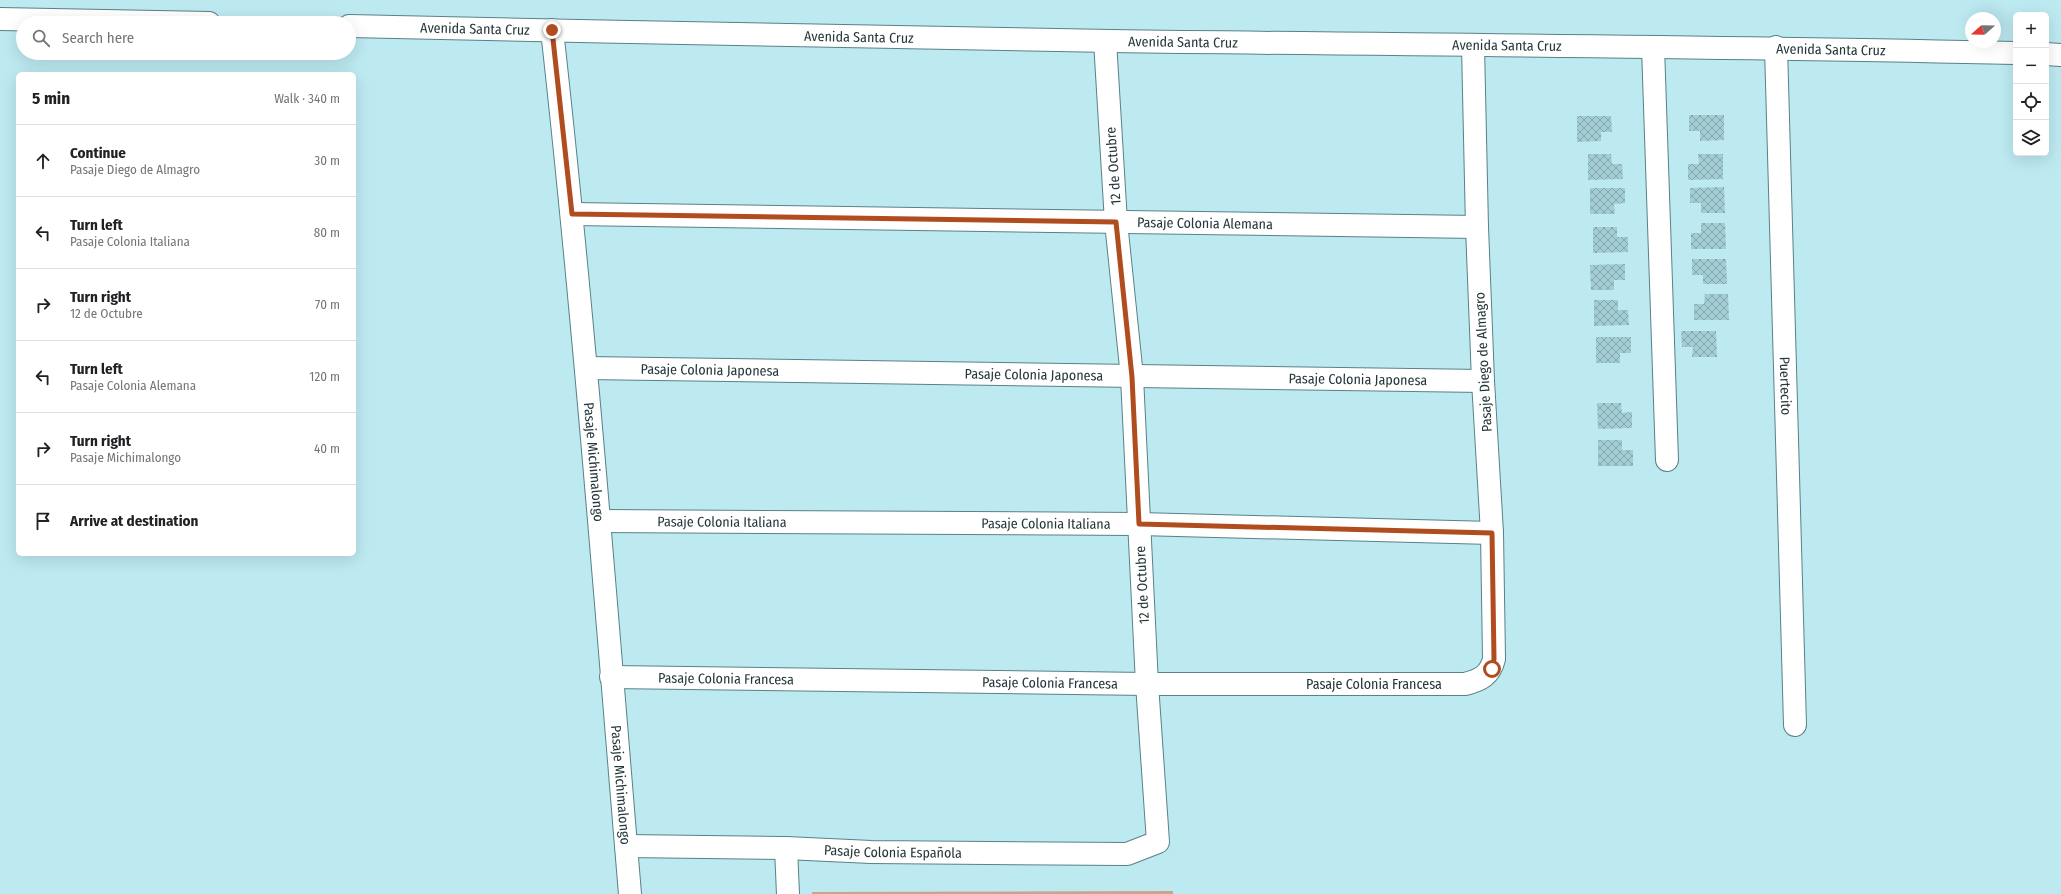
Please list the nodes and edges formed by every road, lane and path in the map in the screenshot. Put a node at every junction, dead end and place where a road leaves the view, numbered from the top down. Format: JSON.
{"nodes":[{"id":1,"x":0,"y":19,"type":"edge"},
{"id":2,"x":16,"y":19,"type":"edge"},
{"id":3,"x":356,"y":26,"type":"edge"},
{"id":4,"x":552,"y":30,"type":"junction"},
{"id":5,"x":1105,"y":41,"type":"junction"},
{"id":6,"x":1473,"y":46,"type":"junction"},
{"id":7,"x":1653,"y":47,"type":"junction"},
{"id":8,"x":1776,"y":47,"type":"junction"},
{"id":9,"x":2013,"y":53,"type":"edge"},
{"id":10,"x":2049,"y":54,"type":"edge"},
{"id":11,"x":2061,"y":55,"type":"edge"},
{"id":12,"x":572,"y":214,"type":"junction"},
{"id":13,"x":1116,"y":222,"type":"junction"},
{"id":14,"x":1477,"y":227,"type":"junction"},
{"id":15,"x":586,"y":368,"type":"junction"},
{"id":16,"x":1132,"y":377,"type":"junction"},
{"id":17,"x":1483,"y":381,"type":"junction"},
{"id":18,"x":1667,"y":460,"type":"dead end"},
{"id":19,"x":600,"y":521,"type":"junction"},
{"id":20,"x":1139,"y":524,"type":"junction"},
{"id":21,"x":1492,"y":533,"type":"junction"},
{"id":22,"x":1486,"y":675,"type":"joint"},
{"id":23,"x":611,"y":677,"type":"junction"},
{"id":24,"x":1147,"y":684,"type":"junction"},
{"id":25,"x":1795,"y":725,"type":"dead end"},
{"id":26,"x":1158,"y":842,"type":"joint"},
{"id":27,"x":626,"y":846,"type":"junction"},
{"id":28,"x":786,"y":848,"type":"junction"},
{"id":29,"x":630,"y":894,"type":"edge"},
{"id":30,"x":788,"y":894,"type":"edge"}],
"edges":[{"from":1,"to":2,"type":"street"},
{"from":3,"to":4,"type":"street","name":"Avenida Santa Cruz"},
{"from":4,"to":5,"type":"street","name":"Avenida Santa Cruz"},
{"from":4,"to":12,"type":"street","name":"Pasaje Michimalongo"},
{"from":5,"to":6,"type":"street","name":"Avenida Santa Cruz"},
{"from":5,"to":13,"type":"street","name":"12 de Octubre"},
{"from":6,"to":7,"type":"street","name":"Avenida Santa Cruz"},
{"from":6,"to":14,"type":"street","name":"Pasaje Diego de Almagro"},
{"from":7,"to":8,"type":"street","name":"Avenida Santa Cruz"},
{"from":7,"to":18,"type":"street"},
{"from":8,"to":9,"type":"street","name":"Avenida Santa Cruz"},
{"from":8,"to":25,"type":"street","name":"Puertecito"},
{"from":10,"to":11,"type":"street"},
{"from":12,"to":13,"type":"street","name":"Pasaje Colonia Alemana"},
{"from":12,"to":15,"type":"street","name":"Pasaje Michimalongo"},
{"from":13,"to":14,"type":"street","name":"Pasaje Colonia Alemana"},
{"from":13,"to":16,"type":"street","name":"12 de Octubre"},
{"from":14,"to":17,"type":"street","name":"Pasaje Diego de Almagro"},
{"from":15,"to":16,"type":"street","name":"Pasaje Colonia Japonesa"},
{"from":15,"to":19,"type":"street","name":"Pasaje Michimalongo"},
{"from":16,"to":17,"type":"street","name":"Pasaje Colonia Japonesa"},
{"from":16,"to":20,"type":"street","name":"12 de Octubre"},
{"from":17,"to":21,"type":"street","name":"Pasaje Diego de Almagro"},
{"from":19,"to":20,"type":"street","name":"Pasaje Colonia Italiana"},
{"from":19,"to":23,"type":"street","name":"Pasaje Michimalongo"},
{"from":20,"to":21,"type":"street","name":"Pasaje Colonia Italiana"},
{"from":20,"to":24,"type":"street","name":"12 de Octubre"},
{"from":21,"to":22,"type":"street","name":"Pasaje Diego de Almagro"},
{"from":22,"to":24,"type":"street","name":"Pasaje Colonia Francesa"},
{"from":23,"to":24,"type":"street","name":"Pasaje Colonia Francesa"},
{"from":23,"to":27,"type":"street","name":"Pasaje Michimalongo"},
{"from":24,"to":26,"type":"street","name":"12 de Octubre"},
{"from":26,"to":28,"type":"street","name":"Pasaje Colonia Española"},
{"from":27,"to":28,"type":"street","name":"Pasaje Colonia Española"},
{"from":27,"to":29,"type":"street","name":"Pasaje Michimalongo"},
{"from":28,"to":30,"type":"street"}]}
